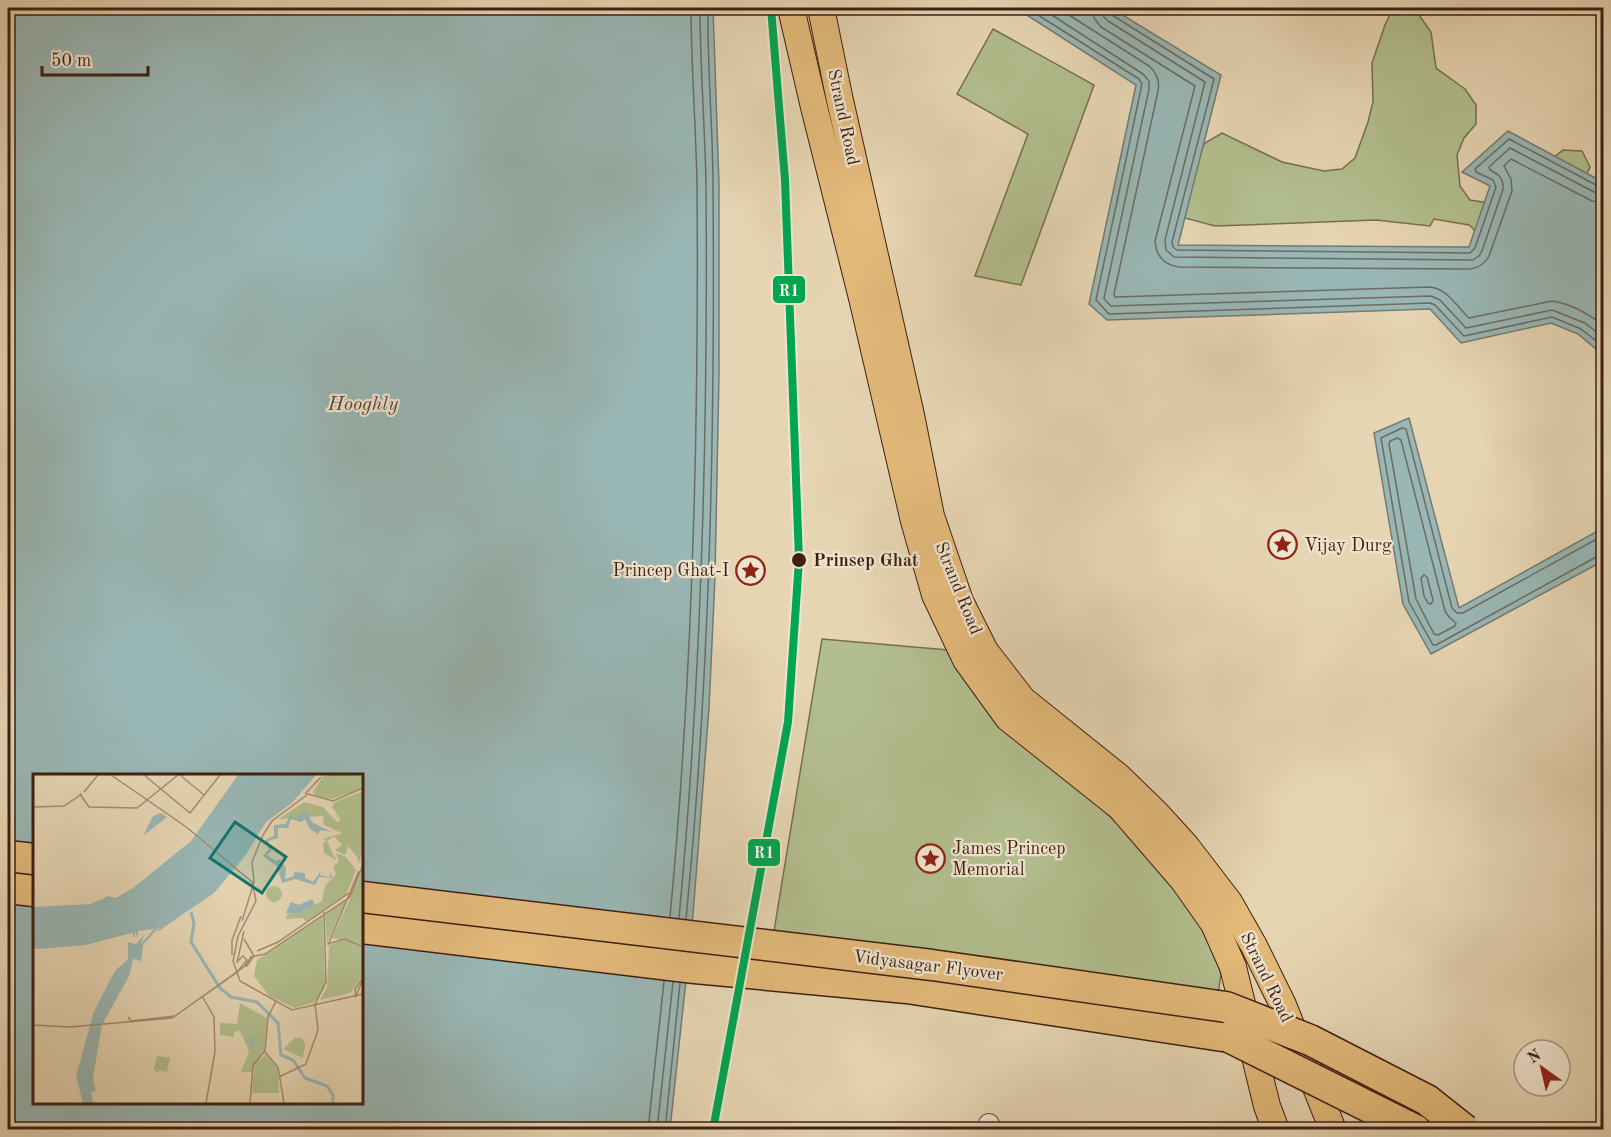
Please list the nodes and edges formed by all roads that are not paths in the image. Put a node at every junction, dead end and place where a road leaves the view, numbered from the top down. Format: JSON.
{"nodes":[{"id":1,"x":791,"y":8,"type":"edge"},
{"id":2,"x":821,"y":8,"type":"edge"},
{"id":3,"x":8,"y":856,"type":"edge"},
{"id":4,"x":33,"y":859,"type":"edge"},
{"id":5,"x":8,"y":888,"type":"edge"},
{"id":6,"x":33,"y":891,"type":"edge"},
{"id":7,"x":363,"y":897,"type":"edge"},
{"id":8,"x":363,"y":928,"type":"edge"},
{"id":9,"x":1276,"y":1130,"type":"edge"},
{"id":10,"x":1334,"y":1130,"type":"edge"},
{"id":11,"x":1415,"y":1130,"type":"edge"},
{"id":12,"x":1464,"y":1130,"type":"edge"}],
"edges":[{"from":1,"to":9,"type":"main road","name":"Strand Road"},
{"from":2,"to":10,"type":"main road","name":"Strand Road"},
{"from":3,"to":4,"type":"highway"},
{"from":5,"to":6,"type":"highway"},
{"from":7,"to":12,"type":"highway","name":"Vidyasagar Flyover","bridge":true},
{"from":8,"to":11,"type":"highway","name":"Vidyasagar Flyover","bridge":true}]}
